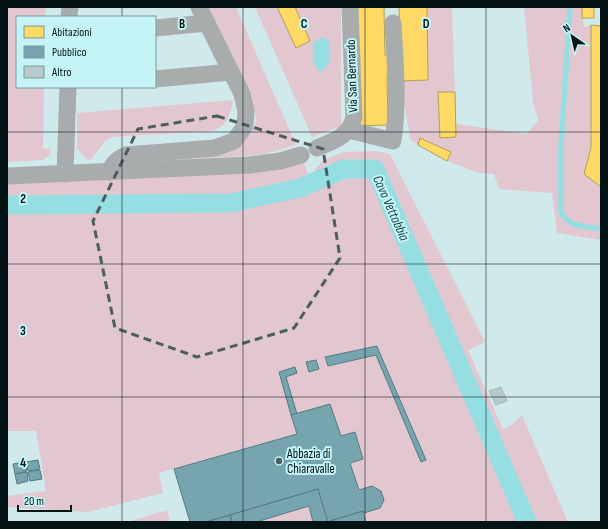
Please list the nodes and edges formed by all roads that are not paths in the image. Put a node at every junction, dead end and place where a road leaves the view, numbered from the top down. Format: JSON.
{"nodes":[{"id":1,"x":199,"y":7,"type":"edge"},
{"id":2,"x":350,"y":7,"type":"edge"},
{"id":3,"x":207,"y":23,"type":"junction"},
{"id":4,"x":393,"y":23,"type":"dead end"},
{"id":5,"x":156,"y":28,"type":"edge"},
{"id":6,"x":230,"y":72,"type":"junction"},
{"id":7,"x":156,"y":79,"type":"edge"},
{"id":8,"x":70,"y":88,"type":"edge"},
{"id":9,"x":349,"y":130,"type":"junction"},
{"id":10,"x":317,"y":148,"type":"dead end"},
{"id":11,"x":301,"y":155,"type":"dead end"},
{"id":12,"x":110,"y":172,"type":"junction"},
{"id":13,"x":65,"y":174,"type":"junction"},
{"id":14,"x":7,"y":176,"type":"edge"}],
"edges":[{"from":1,"to":3,"type":"street"},
{"from":2,"to":9,"type":"street","name":"Via San Bernardo"},
{"from":3,"to":5,"type":"street"},
{"from":3,"to":6,"type":"street"},
{"from":4,"to":9,"type":"street"},
{"from":6,"to":7,"type":"street"},
{"from":6,"to":12,"type":"street"},
{"from":8,"to":13,"type":"street"},
{"from":9,"to":10,"type":"street","name":"Via San Bernardo"},
{"from":11,"to":12,"type":"street"},
{"from":12,"to":13,"type":"street"},
{"from":13,"to":14,"type":"street"}]}
